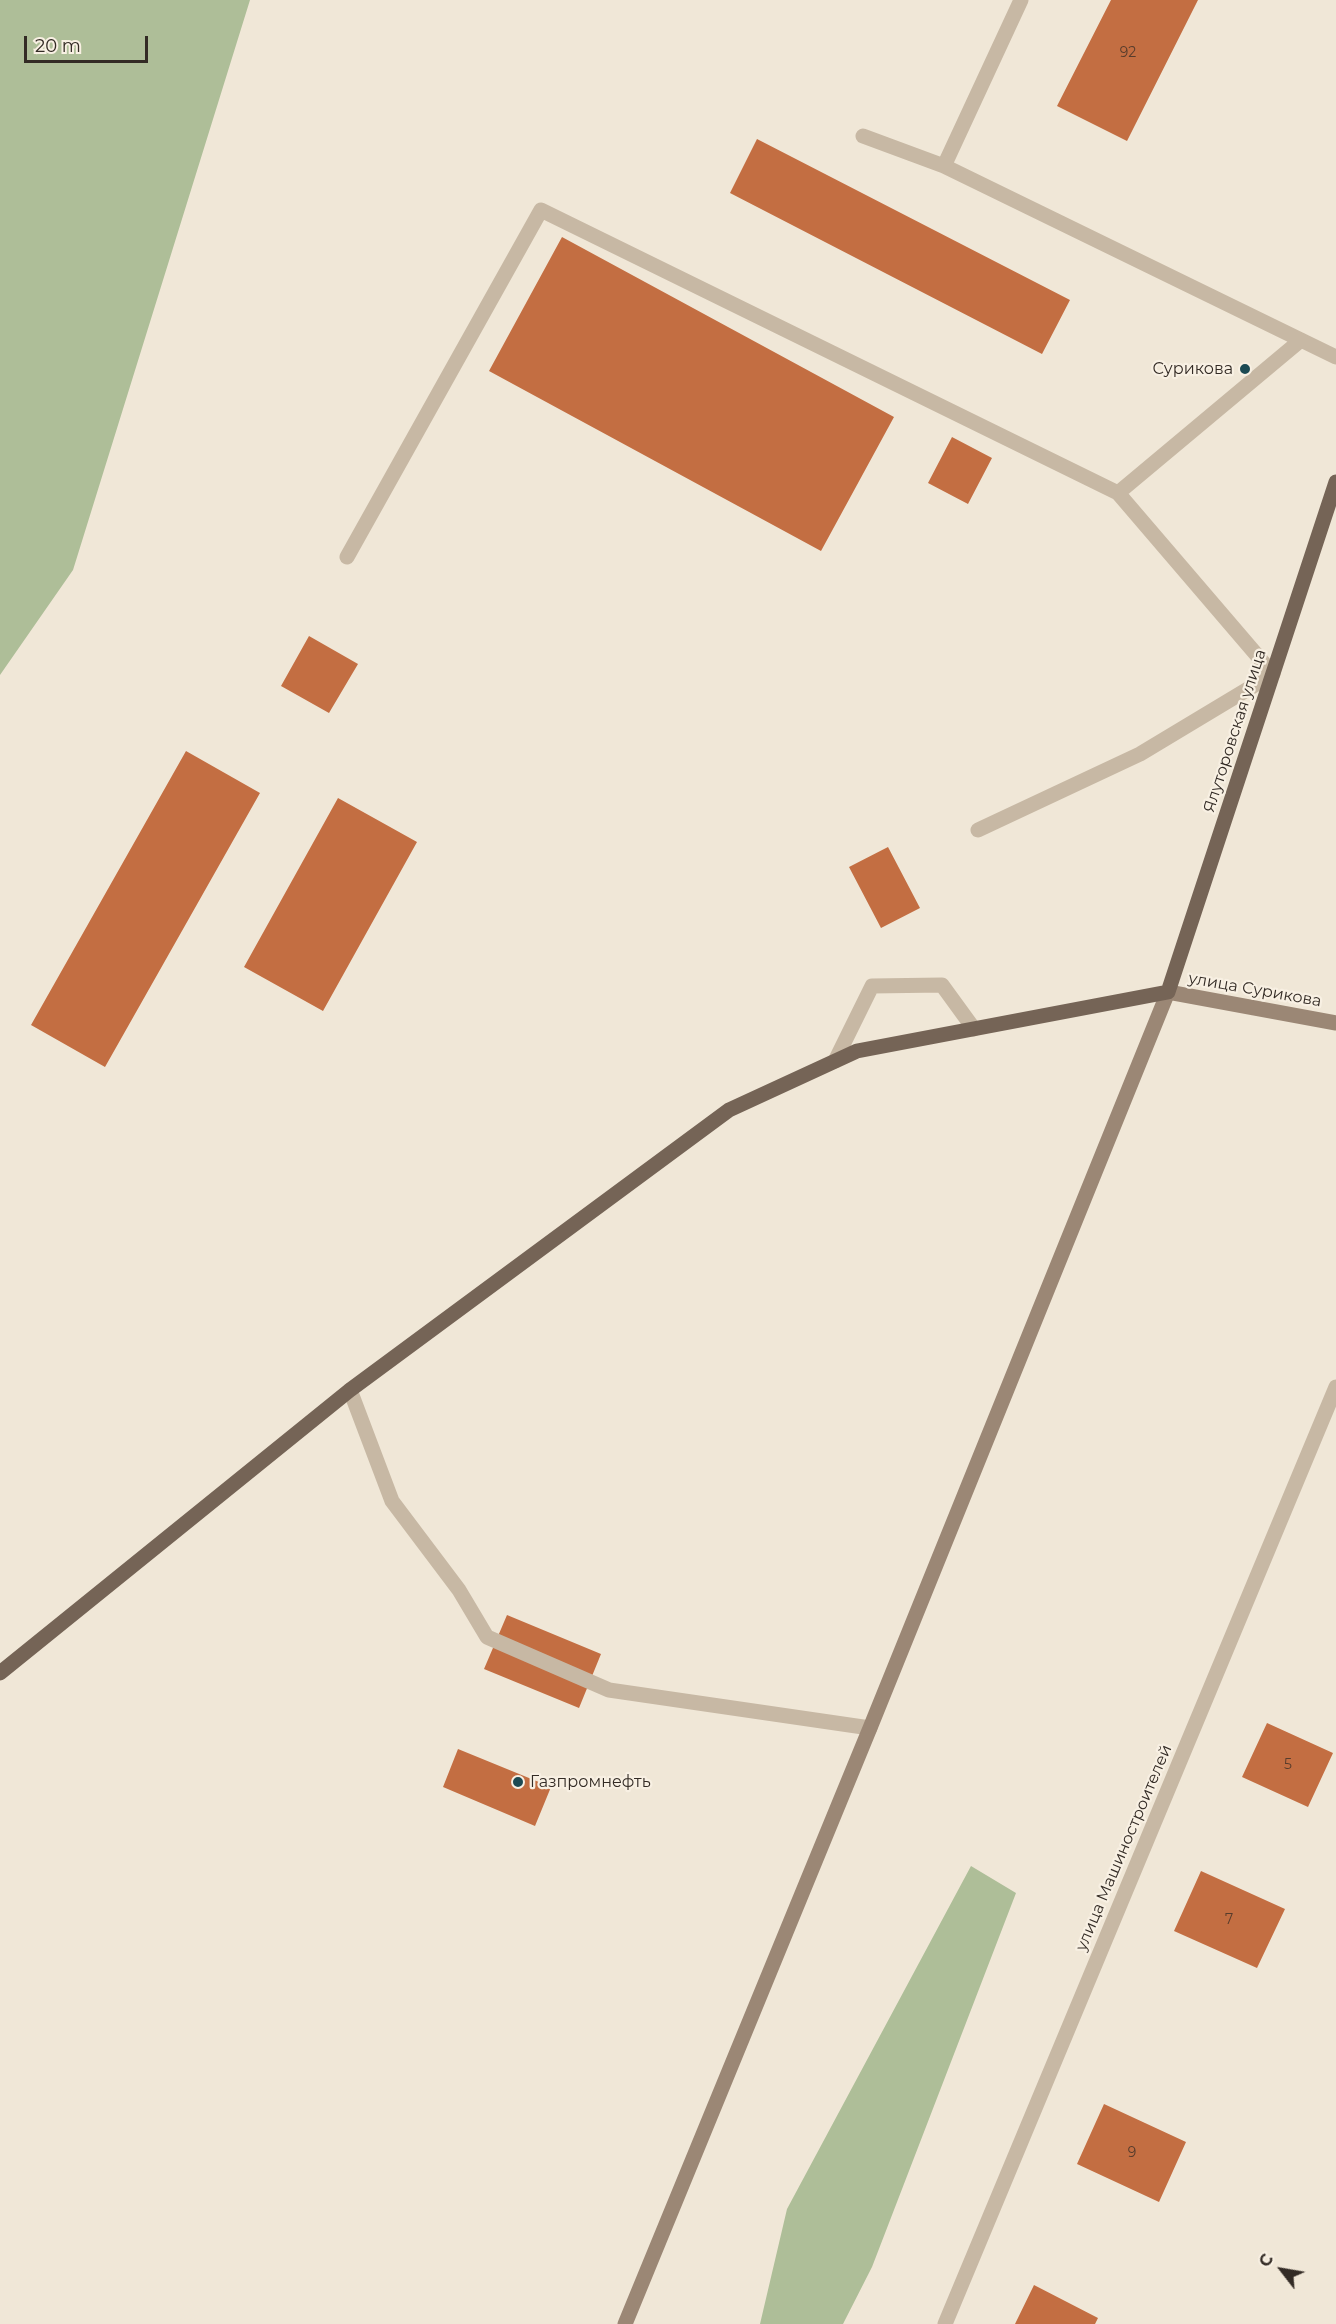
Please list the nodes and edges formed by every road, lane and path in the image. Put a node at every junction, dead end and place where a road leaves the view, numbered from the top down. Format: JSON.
{"nodes":[{"id":1,"x":1021,"y":0,"type":"edge"},
{"id":2,"x":863,"y":136,"type":"dead end"},
{"id":3,"x":944,"y":166,"type":"junction"},
{"id":4,"x":1301,"y":340,"type":"junction"},
{"id":5,"x":1336,"y":357,"type":"edge"},
{"id":6,"x":1336,"y":482,"type":"edge"},
{"id":7,"x":1119,"y":493,"type":"junction"},
{"id":8,"x":347,"y":557,"type":"dead end"},
{"id":9,"x":1273,"y":674,"type":"junction"},
{"id":10,"x":978,"y":830,"type":"dead end"},
{"id":11,"x":1168,"y":992,"type":"junction"},
{"id":12,"x":1336,"y":1023,"type":"edge"},
{"id":13,"x":974,"y":1029,"type":"junction"},
{"id":14,"x":835,"y":1061,"type":"junction"},
{"id":15,"x":1336,"y":1387,"type":"edge"},
{"id":16,"x":350,"y":1390,"type":"junction"},
{"id":17,"x":0,"y":1673,"type":"edge"},
{"id":18,"x":870,"y":1728,"type":"junction"},
{"id":19,"x":625,"y":2324,"type":"edge"},
{"id":20,"x":945,"y":2324,"type":"edge"}],
"edges":[{"from":1,"to":3,"type":"street"},
{"from":2,"to":3,"type":"street"},
{"from":3,"to":4,"type":"street"},
{"from":4,"to":5,"type":"street"},
{"from":4,"to":7,"type":"street"},
{"from":6,"to":9,"type":"main road","name":"Ялуторовская улица"},
{"from":7,"to":8,"type":"street"},
{"from":7,"to":9,"type":"street"},
{"from":9,"to":10,"type":"street"},
{"from":9,"to":11,"type":"main road","name":"Ялуторовская улица"},
{"from":11,"to":12,"type":"street","name":"улица Сурикова"},
{"from":11,"to":13,"type":"main road"},
{"from":11,"to":18,"type":"street"},
{"from":13,"to":14,"type":"main road"},
{"from":13,"to":14,"type":"street"},
{"from":14,"to":16,"type":"main road"},
{"from":15,"to":20,"type":"street","name":"улица Машиностроителей"},
{"from":16,"to":17,"type":"main road"},
{"from":16,"to":18,"type":"street"},
{"from":18,"to":19,"type":"street"}]}
